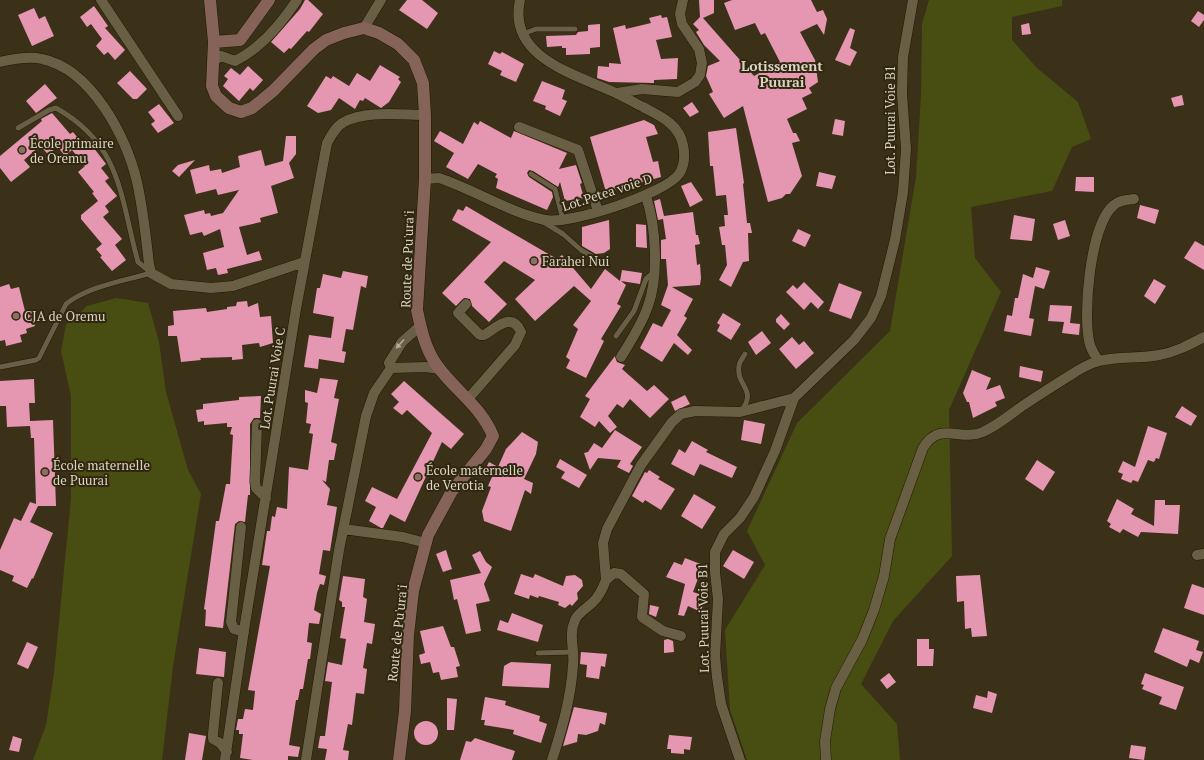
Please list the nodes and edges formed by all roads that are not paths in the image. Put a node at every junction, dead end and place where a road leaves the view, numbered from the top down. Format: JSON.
{"nodes":[{"id":1,"x":101,"y":0,"type":"edge"},
{"id":2,"x":210,"y":0,"type":"edge"},
{"id":3,"x":269,"y":0,"type":"edge"},
{"id":4,"x":297,"y":0,"type":"edge"},
{"id":5,"x":382,"y":0,"type":"edge"},
{"id":6,"x":520,"y":0,"type":"edge"},
{"id":7,"x":683,"y":0,"type":"edge"},
{"id":8,"x":914,"y":0,"type":"edge"},
{"id":9,"x":364,"y":28,"type":"junction"},
{"id":10,"x":575,"y":30,"type":"dead end"},
{"id":11,"x":523,"y":34,"type":"junction"},
{"id":12,"x":214,"y":42,"type":"junction"},
{"id":13,"x":214,"y":61,"type":"junction"},
{"id":14,"x":0,"y":62,"type":"edge"},
{"id":15,"x":617,"y":93,"type":"junction"},
{"id":16,"x":425,"y":115,"type":"junction"},
{"id":17,"x":178,"y":116,"type":"dead end"},
{"id":18,"x":519,"y":127,"type":"dead end"},
{"id":19,"x":18,"y":128,"type":"dead end"},
{"id":20,"x":531,"y":174,"type":"dead end"},
{"id":21,"x":425,"y":179,"type":"junction"},
{"id":22,"x":646,"y":196,"type":"junction"},
{"id":23,"x":1134,"y":199,"type":"dead end"},
{"id":24,"x":598,"y":211,"type":"junction"},
{"id":25,"x":536,"y":218,"type":"junction"},
{"id":26,"x":563,"y":221,"type":"junction"},
{"id":27,"x":597,"y":259,"type":"dead end"},
{"id":28,"x":304,"y":262,"type":"junction"},
{"id":29,"x":654,"y":272,"type":"junction"},
{"id":30,"x":152,"y":273,"type":"junction"},
{"id":31,"x":466,"y":304,"type":"dead end"},
{"id":32,"x":420,"y":326,"type":"junction"},
{"id":33,"x":616,"y":336,"type":"dead end"},
{"id":34,"x":1204,"y":337,"type":"edge"},
{"id":35,"x":745,"y":354,"type":"dead end"},
{"id":36,"x":621,"y":357,"type":"dead end"},
{"id":37,"x":1099,"y":361,"type":"junction"},
{"id":38,"x":0,"y":368,"type":"edge"},
{"id":39,"x":391,"y":368,"type":"junction"},
{"id":40,"x":441,"y":369,"type":"junction"},
{"id":41,"x":794,"y":398,"type":"junction"},
{"id":42,"x":468,"y":400,"type":"junction"},
{"id":43,"x":740,"y":412,"type":"junction"},
{"id":44,"x":257,"y":424,"type":"dead end"},
{"id":45,"x":266,"y":498,"type":"junction"},
{"id":46,"x":240,"y":527,"type":"dead end"},
{"id":47,"x":343,"y":528,"type":"junction"},
{"id":48,"x":426,"y":543,"type":"junction"},
{"id":49,"x":606,"y":580,"type":"junction"},
{"id":50,"x":244,"y":632,"type":"junction"},
{"id":51,"x":681,"y":636,"type":"dead end"},
{"id":52,"x":572,"y":652,"type":"junction"},
{"id":53,"x":538,"y":653,"type":"dead end"},
{"id":54,"x":218,"y":683,"type":"dead end"},
{"id":55,"x":226,"y":756,"type":"edge"},
{"id":56,"x":306,"y":760,"type":"edge"},
{"id":57,"x":398,"y":760,"type":"edge"},
{"id":58,"x":552,"y":760,"type":"edge"},
{"id":59,"x":740,"y":760,"type":"edge"},
{"id":60,"x":826,"y":760,"type":"edge"}],
"edges":[{"from":1,"to":17,"type":"street"},
{"from":2,"to":12,"type":"main road"},
{"from":3,"to":12,"type":"main road"},
{"from":4,"to":13,"type":"street"},
{"from":5,"to":9,"type":"street"},
{"from":6,"to":11,"type":"street","name":"Lot.Petea voie D"},
{"from":7,"to":15,"type":"street"},
{"from":8,"to":41,"type":"street","name":"Lot. Puurai Voie B1"},
{"from":9,"to":13,"type":"main road"},
{"from":9,"to":16,"type":"main road","name":"Route de Pu'ura'i"},
{"from":10,"to":11,"type":"lane"},
{"from":11,"to":15,"type":"street","name":"Lot.Petea voie D"},
{"from":12,"to":13,"type":"main road"},
{"from":14,"to":30,"type":"street"},
{"from":15,"to":22,"type":"street","name":"Lot.Petea voie D"},
{"from":16,"to":21,"type":"main road","name":"Route de Pu'ura'i"},
{"from":16,"to":28,"type":"street","name":"Lot. Puurai Voie C"},
{"from":18,"to":24,"type":"street"},
{"from":19,"to":30,"type":"lane"},
{"from":20,"to":26,"type":"lane"},
{"from":21,"to":25,"type":"street","name":"Lot.Petea voie D"},
{"from":21,"to":32,"type":"main road","name":"Route de Pu'ura'i"},
{"from":22,"to":24,"type":"street","name":"Lot.Petea voie D"},
{"from":22,"to":29,"type":"street"},
{"from":23,"to":37,"type":"street"},
{"from":24,"to":26,"type":"street","name":"Lot.Petea voie D"},
{"from":25,"to":26,"type":"street","name":"Lot.Petea voie D"},
{"from":25,"to":27,"type":"lane"},
{"from":28,"to":30,"type":"street"},
{"from":28,"to":45,"type":"street","name":"Lot. Puurai Voie C"},
{"from":29,"to":33,"type":"lane"},
{"from":29,"to":36,"type":"street"},
{"from":30,"to":38,"type":"lane"},
{"from":31,"to":42,"type":"street"},
{"from":32,"to":39,"type":"street","one_way":true},
{"from":32,"to":40,"type":"main road","name":"Route de Pu'ura'i"},
{"from":34,"to":37,"type":"street"},
{"from":35,"to":43,"type":"lane"},
{"from":37,"to":60,"type":"street"},
{"from":39,"to":40,"type":"street"},
{"from":39,"to":47,"type":"street"},
{"from":40,"to":42,"type":"main road","name":"Route de Pu'ura'i"},
{"from":41,"to":43,"type":"street","name":"Lot. Puurai Voie B1"},
{"from":41,"to":59,"type":"street","name":"Lot. Puurai Voie B1"},
{"from":42,"to":48,"type":"main road","name":"Route de Pu'ura'i"},
{"from":43,"to":49,"type":"street","name":"Lot. Puurai Voie B1"},
{"from":44,"to":45,"type":"street","name":"Lot. Puurai Voie C"},
{"from":45,"to":50,"type":"street","name":"Lot. Puurai Voie C"},
{"from":46,"to":50,"type":"street"},
{"from":47,"to":48,"type":"street"},
{"from":47,"to":56,"type":"street"},
{"from":48,"to":57,"type":"main road","name":"Route de Pu'ura'i"},
{"from":49,"to":51,"type":"street","name":"Lot. Puurai Voie B1"},
{"from":49,"to":52,"type":"street"},
{"from":50,"to":55,"type":"street","name":"Lot. Puurai Voie C"},
{"from":52,"to":53,"type":"lane"},
{"from":52,"to":58,"type":"street"},
{"from":54,"to":55,"type":"street","name":"Lot. Puurai Voie C"}]}
